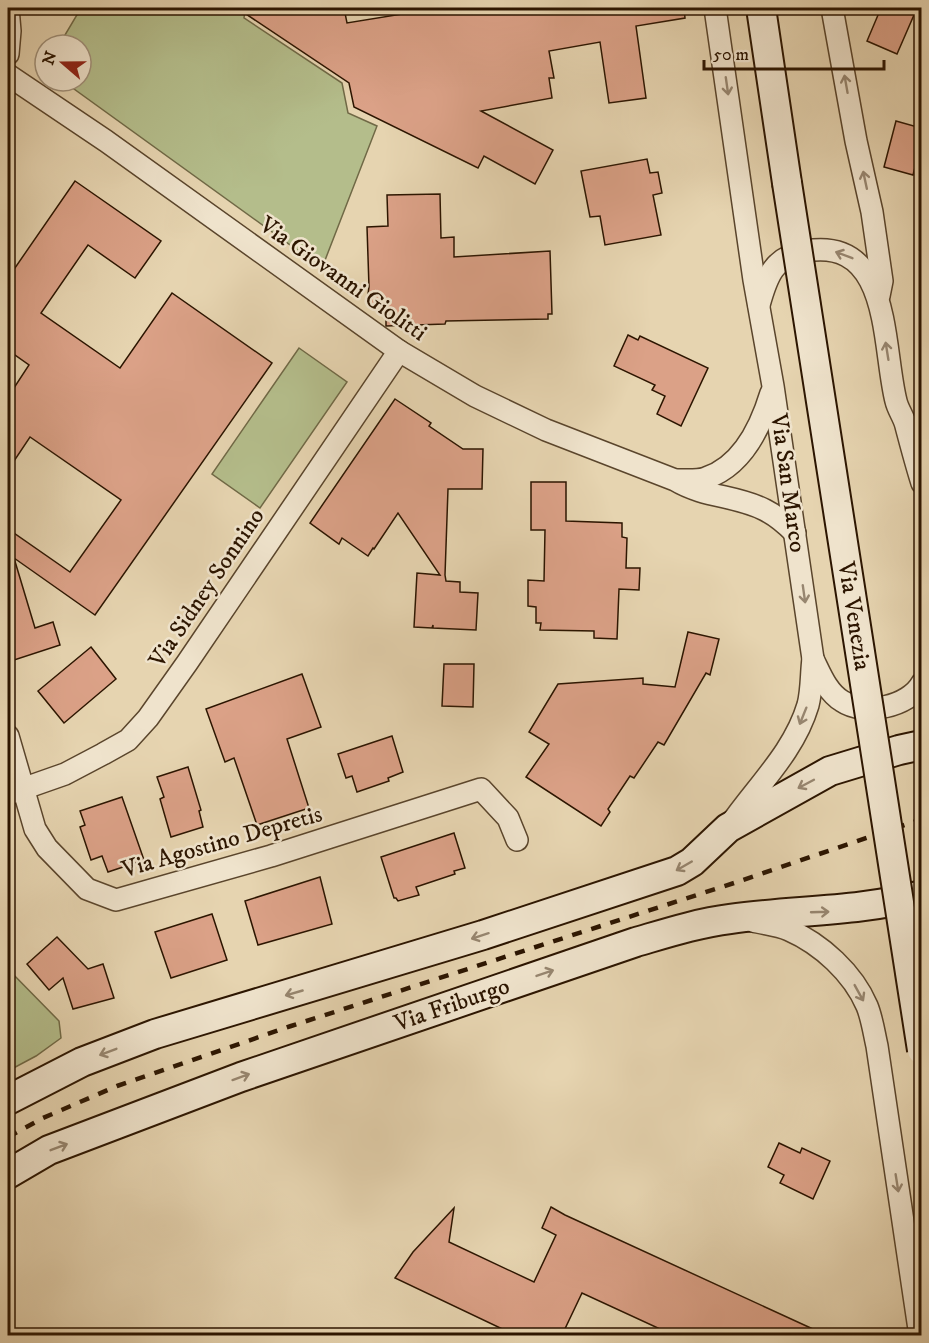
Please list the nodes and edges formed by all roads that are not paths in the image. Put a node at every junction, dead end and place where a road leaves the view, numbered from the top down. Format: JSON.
{"nodes":[{"id":1,"x":8,"y":8,"type":"edge"},
{"id":2,"x":715,"y":8,"type":"edge"},
{"id":3,"x":761,"y":8,"type":"edge"},
{"id":4,"x":831,"y":8,"type":"edge"},
{"id":5,"x":8,"y":54,"type":"edge"},
{"id":6,"x":8,"y":75,"type":"edge"},
{"id":7,"x":879,"y":300,"type":"junction"},
{"id":8,"x":758,"y":308,"type":"junction"},
{"id":9,"x":399,"y":351,"type":"junction"},
{"id":10,"x":773,"y":386,"type":"junction"},
{"id":11,"x":675,"y":480,"type":"junction"},
{"id":12,"x":921,"y":483,"type":"edge"},
{"id":13,"x":795,"y":533,"type":"junction"},
{"id":14,"x":813,"y":658,"type":"junction"},
{"id":15,"x":921,"y":683,"type":"edge"},
{"id":16,"x":8,"y":736,"type":"edge"},
{"id":17,"x":921,"y":745,"type":"edge"},
{"id":18,"x":15,"y":791,"type":"edge"},
{"id":19,"x":728,"y":828,"type":"junction"},
{"id":20,"x":517,"y":840,"type":"dead end"},
{"id":21,"x":918,"y":896,"type":"edge"},
{"id":22,"x":740,"y":918,"type":"junction"},
{"id":23,"x":921,"y":1050,"type":"edge"},
{"id":24,"x":8,"y":1100,"type":"edge"},
{"id":25,"x":8,"y":1174,"type":"edge"},
{"id":26,"x":920,"y":1335,"type":"edge"}],
"edges":[{"from":1,"to":5,"type":"street"},
{"from":2,"to":8,"type":"street","name":"Via San Marco","one_way":true},
{"from":3,"to":23,"type":"street","name":"Via Venezia","bridge":true},
{"from":7,"to":4,"type":"street","one_way":true},
{"from":6,"to":9,"type":"street","name":"Via Giovanni Giolitti"},
{"from":7,"to":8,"type":"street","one_way":true},
{"from":12,"to":7,"type":"street","one_way":true},
{"from":8,"to":10,"type":"street","name":"Via San Marco"},
{"from":9,"to":11,"type":"street","name":"Via Giovanni Giolitti"},
{"from":9,"to":18,"type":"street","name":"Via Sidney Sonnino"},
{"from":10,"to":11,"type":"street","name":"Via Giovanni Giolitti"},
{"from":10,"to":13,"type":"street","name":"Via San Marco"},
{"from":11,"to":13,"type":"street","name":"Via Giovanni Giolitti"},
{"from":13,"to":14,"type":"street","name":"Via San Marco","one_way":true},
{"from":14,"to":15,"type":"street","name":"Via San Marco"},
{"from":14,"to":19,"type":"street","name":"Via San Marco","one_way":true},
{"from":16,"to":18,"type":"street","name":"Via Agostino Depretis"},
{"from":17,"to":19,"type":"street","one_way":true},
{"from":18,"to":20,"type":"street","name":"Via Agostino Depretis"},
{"from":19,"to":24,"type":"street","one_way":true},
{"from":22,"to":21,"type":"street","name":"Via Friburgo","one_way":true},
{"from":25,"to":22,"type":"street","name":"Via Friburgo","one_way":true},
{"from":22,"to":26,"type":"street","one_way":true}]}
